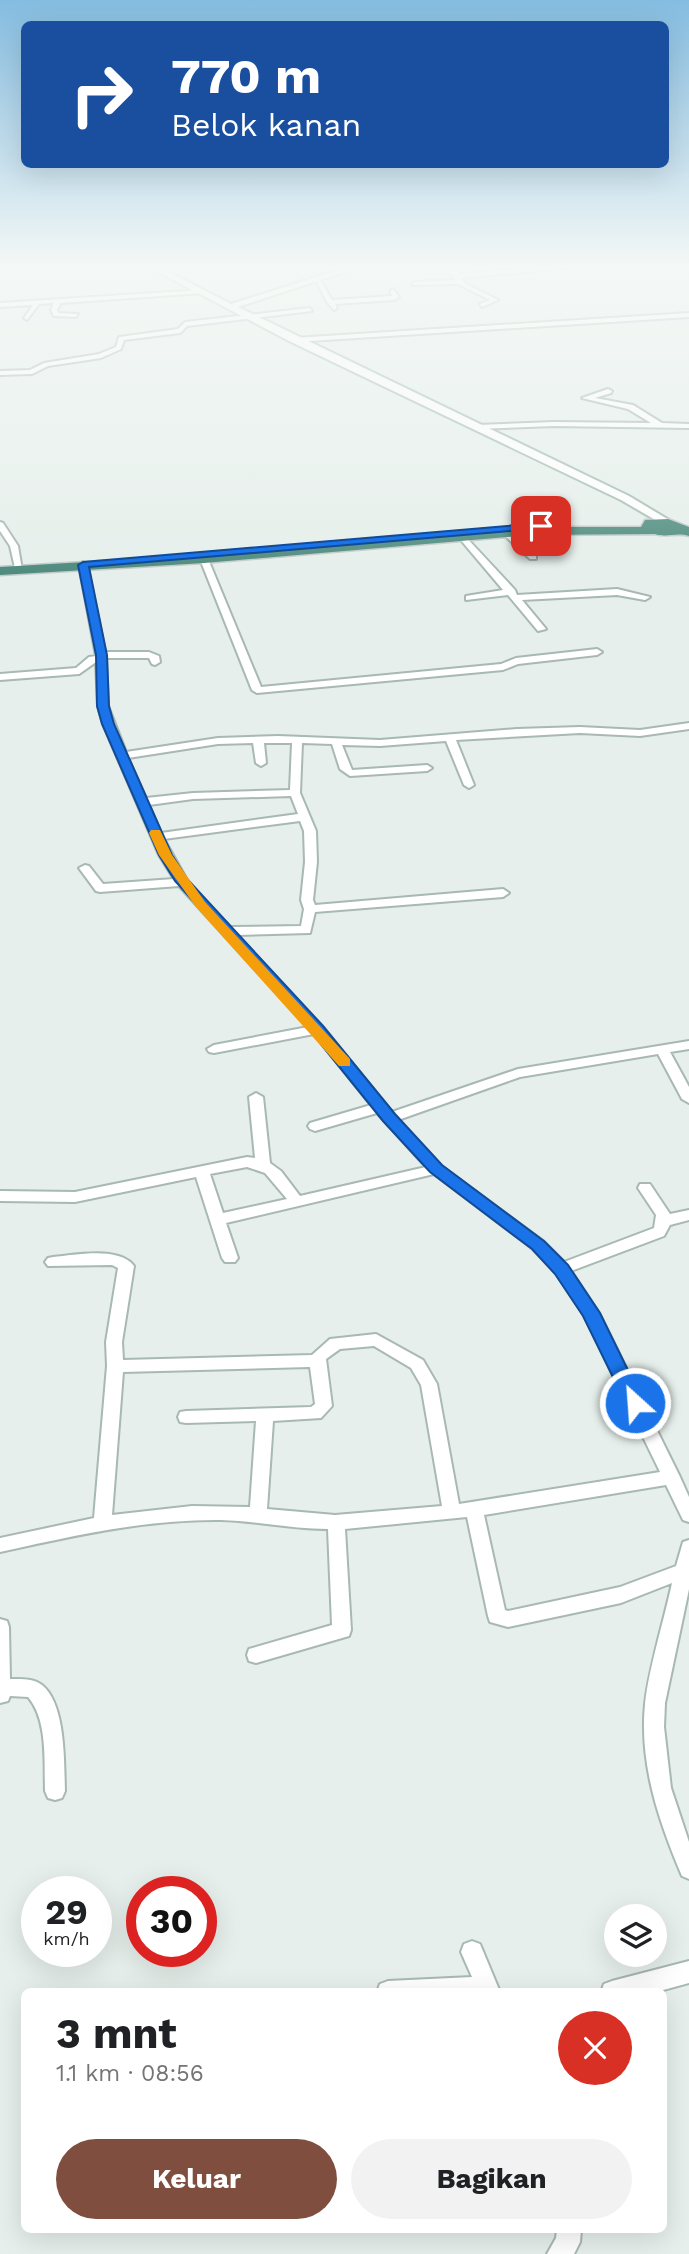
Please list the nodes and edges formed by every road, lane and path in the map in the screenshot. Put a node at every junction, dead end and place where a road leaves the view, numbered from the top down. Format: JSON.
{"nodes":[{"id":1,"x":37,"y":369,"type":"edge"},
{"id":2,"x":355,"y":369,"type":"edge"},
{"id":3,"x":0,"y":373,"type":"edge"},
{"id":4,"x":608,"y":391,"type":"dead end"},
{"id":5,"x":660,"y":426,"type":"junction"},
{"id":6,"x":689,"y":426,"type":"edge"},
{"id":7,"x":477,"y":427,"type":"junction"},
{"id":8,"x":677,"y":428,"type":"junction"},
{"id":9,"x":689,"y":432,"type":"edge"},
{"id":10,"x":646,"y":509,"type":"junction"},
{"id":11,"x":0,"y":524,"type":"edge"},
{"id":12,"x":652,"y":526,"type":"junction"},
{"id":13,"x":675,"y":529,"type":"edge"},
{"id":14,"x":507,"y":533,"type":"junction"},
{"id":15,"x":4,"y":536,"type":"edge"},
{"id":16,"x":463,"y":537,"type":"junction"},
{"id":17,"x":689,"y":539,"type":"edge"},
{"id":18,"x":377,"y":543,"type":"junction"},
{"id":19,"x":533,"y":557,"type":"dead end"},
{"id":20,"x":204,"y":559,"type":"junction"},
{"id":21,"x":84,"y":566,"type":"junction"},
{"id":22,"x":19,"y":568,"type":"junction"},
{"id":23,"x":0,"y":570,"type":"edge"},
{"id":24,"x":515,"y":595,"type":"junction"},
{"id":25,"x":645,"y":597,"type":"dead end"},
{"id":26,"x":469,"y":598,"type":"dead end"},
{"id":27,"x":541,"y":629,"type":"dead end"},
{"id":28,"x":597,"y":652,"type":"dead end"},
{"id":29,"x":102,"y":657,"type":"junction"},
{"id":30,"x":155,"y":662,"type":"dead end"},
{"id":31,"x":0,"y":677,"type":"edge"},
{"id":32,"x":689,"y":726,"type":"edge"},
{"id":33,"x":450,"y":738,"type":"junction"},
{"id":34,"x":258,"y":739,"type":"junction"},
{"id":35,"x":297,"y":741,"type":"junction"},
{"id":36,"x":337,"y":744,"type":"junction"},
{"id":37,"x":122,"y":756,"type":"junction"},
{"id":38,"x":261,"y":763,"type":"dead end"},
{"id":39,"x":427,"y":768,"type":"dead end"},
{"id":40,"x":469,"y":785,"type":"dead end"},
{"id":41,"x":295,"y":793,"type":"junction"},
{"id":42,"x":143,"y":802,"type":"junction"},
{"id":43,"x":304,"y":817,"type":"junction"},
{"id":44,"x":157,"y":837,"type":"junction"},
{"id":45,"x":85,"y":868,"type":"dead end"},
{"id":46,"x":182,"y":881,"type":"junction"},
{"id":47,"x":503,"y":893,"type":"dead end"},
{"id":48,"x":310,"y":909,"type":"junction"},
{"id":49,"x":225,"y":932,"type":"junction"},
{"id":50,"x":317,"y":1029,"type":"junction"},
{"id":51,"x":689,"y":1045,"type":"edge"},
{"id":52,"x":214,"y":1049,"type":"dead end"},
{"id":53,"x":662,"y":1049,"type":"junction"},
{"id":54,"x":256,"y":1097,"type":"dead end"},
{"id":55,"x":689,"y":1099,"type":"edge"},
{"id":56,"x":385,"y":1113,"type":"junction"},
{"id":57,"x":315,"y":1126,"type":"dead end"},
{"id":58,"x":263,"y":1163,"type":"junction"},
{"id":59,"x":436,"y":1168,"type":"junction"},
{"id":60,"x":202,"y":1172,"type":"junction"},
{"id":61,"x":645,"y":1188,"type":"dead end"},
{"id":62,"x":0,"y":1196,"type":"edge"},
{"id":63,"x":296,"y":1201,"type":"junction"},
{"id":64,"x":689,"y":1215,"type":"edge"},
{"id":65,"x":217,"y":1220,"type":"junction"},
{"id":66,"x":664,"y":1221,"type":"junction"},
{"id":67,"x":230,"y":1258,"type":"dead end"},
{"id":68,"x":53,"y":1262,"type":"dead end"},
{"id":69,"x":561,"y":1269,"type":"junction"},
{"id":70,"x":317,"y":1361,"type":"junction"},
{"id":71,"x":115,"y":1366,"type":"junction"},
{"id":72,"x":265,"y":1416,"type":"junction"},
{"id":73,"x":186,"y":1417,"type":"dead end"},
{"id":74,"x":671,"y":1477,"type":"junction"},
{"id":75,"x":474,"y":1509,"type":"junction"},
{"id":76,"x":452,"y":1512,"type":"junction"},
{"id":77,"x":258,"y":1515,"type":"junction"},
{"id":78,"x":689,"y":1515,"type":"edge"},
{"id":79,"x":336,"y":1521,"type":"junction"},
{"id":80,"x":102,"y":1525,"type":"junction"},
{"id":81,"x":0,"y":1545,"type":"edge"},
{"id":82,"x":689,"y":1546,"type":"edge"},
{"id":83,"x":683,"y":1571,"type":"junction"},
{"id":84,"x":0,"y":1627,"type":"edge"},
{"id":85,"x":257,"y":1655,"type":"dead end"},
{"id":86,"x":1,"y":1692,"type":"edge"},
{"id":87,"x":55,"y":1791,"type":"dead end"},
{"id":88,"x":689,"y":1869,"type":"edge"},
{"id":89,"x":472,"y":1952,"type":"dead end"},
{"id":90,"x":689,"y":1972,"type":"edge"},
{"id":91,"x":488,"y":1988,"type":"edge"},
{"id":92,"x":627,"y":1988,"type":"edge"},
{"id":93,"x":569,"y":2233,"type":"edge"},
{"id":94,"x":559,"y":2254,"type":"edge"}],
"edges":[{"from":1,"to":3,"type":"street"},
{"from":2,"to":7,"type":"main road"},
{"from":4,"to":5,"type":"street"},
{"from":5,"to":7,"type":"street"},
{"from":5,"to":8,"type":"street"},
{"from":6,"to":8,"type":"street"},
{"from":7,"to":10,"type":"main road"},
{"from":8,"to":9,"type":"street"},
{"from":10,"to":12,"type":"main road"},
{"from":10,"to":13,"type":"main road"},
{"from":11,"to":15,"type":"street"},
{"from":12,"to":13,"type":"highway"},
{"from":12,"to":14,"type":"highway"},
{"from":12,"to":18,"type":"highway"},
{"from":13,"to":17,"type":"highway"},
{"from":14,"to":16,"type":"highway"},
{"from":14,"to":19,"type":"street"},
{"from":15,"to":22,"type":"street"},
{"from":16,"to":18,"type":"highway"},
{"from":16,"to":24,"type":"street"},
{"from":18,"to":20,"type":"highway"},
{"from":18,"to":21,"type":"highway"},
{"from":20,"to":21,"type":"highway"},
{"from":20,"to":28,"type":"street"},
{"from":21,"to":22,"type":"highway"},
{"from":21,"to":23,"type":"highway"},
{"from":21,"to":29,"type":"street"},
{"from":22,"to":23,"type":"highway"},
{"from":24,"to":25,"type":"street"},
{"from":24,"to":26,"type":"street"},
{"from":24,"to":27,"type":"street"},
{"from":29,"to":30,"type":"street"},
{"from":29,"to":31,"type":"street"},
{"from":29,"to":37,"type":"street"},
{"from":32,"to":33,"type":"street"},
{"from":33,"to":36,"type":"street"},
{"from":33,"to":40,"type":"street"},
{"from":34,"to":35,"type":"street"},
{"from":34,"to":37,"type":"street"},
{"from":34,"to":38,"type":"street"},
{"from":35,"to":36,"type":"street"},
{"from":35,"to":41,"type":"street"},
{"from":36,"to":39,"type":"street"},
{"from":37,"to":42,"type":"street"},
{"from":41,"to":42,"type":"street"},
{"from":41,"to":43,"type":"street"},
{"from":42,"to":44,"type":"street"},
{"from":43,"to":44,"type":"street"},
{"from":43,"to":48,"type":"street"},
{"from":44,"to":46,"type":"street"},
{"from":45,"to":46,"type":"street"},
{"from":46,"to":49,"type":"street"},
{"from":47,"to":48,"type":"street"},
{"from":48,"to":49,"type":"street"},
{"from":49,"to":50,"type":"street"},
{"from":50,"to":52,"type":"street"},
{"from":50,"to":56,"type":"street"},
{"from":51,"to":53,"type":"street"},
{"from":53,"to":55,"type":"street"},
{"from":53,"to":56,"type":"street"},
{"from":54,"to":58,"type":"street"},
{"from":56,"to":57,"type":"street"},
{"from":56,"to":59,"type":"street"},
{"from":58,"to":60,"type":"street"},
{"from":58,"to":63,"type":"street"},
{"from":59,"to":63,"type":"street"},
{"from":59,"to":69,"type":"street"},
{"from":60,"to":62,"type":"street"},
{"from":60,"to":65,"type":"street"},
{"from":61,"to":66,"type":"street"},
{"from":63,"to":65,"type":"street"},
{"from":64,"to":66,"type":"street"},
{"from":65,"to":67,"type":"street"},
{"from":66,"to":69,"type":"street"},
{"from":68,"to":71,"type":"street"},
{"from":69,"to":74,"type":"street"},
{"from":70,"to":71,"type":"street"},
{"from":70,"to":72,"type":"street"},
{"from":70,"to":76,"type":"street"},
{"from":71,"to":80,"type":"street"},
{"from":72,"to":73,"type":"street"},
{"from":72,"to":77,"type":"street"},
{"from":74,"to":75,"type":"street"},
{"from":74,"to":78,"type":"street"},
{"from":75,"to":76,"type":"street"},
{"from":75,"to":83,"type":"street"},
{"from":76,"to":79,"type":"street"},
{"from":77,"to":79,"type":"street"},
{"from":77,"to":80,"type":"street"},
{"from":79,"to":85,"type":"street"},
{"from":80,"to":81,"type":"street"},
{"from":82,"to":83,"type":"street"},
{"from":83,"to":88,"type":"street"},
{"from":84,"to":86,"type":"street"},
{"from":86,"to":87,"type":"street"},
{"from":89,"to":91,"type":"street"},
{"from":90,"to":92,"type":"street"},
{"from":93,"to":94,"type":"street"}]}
